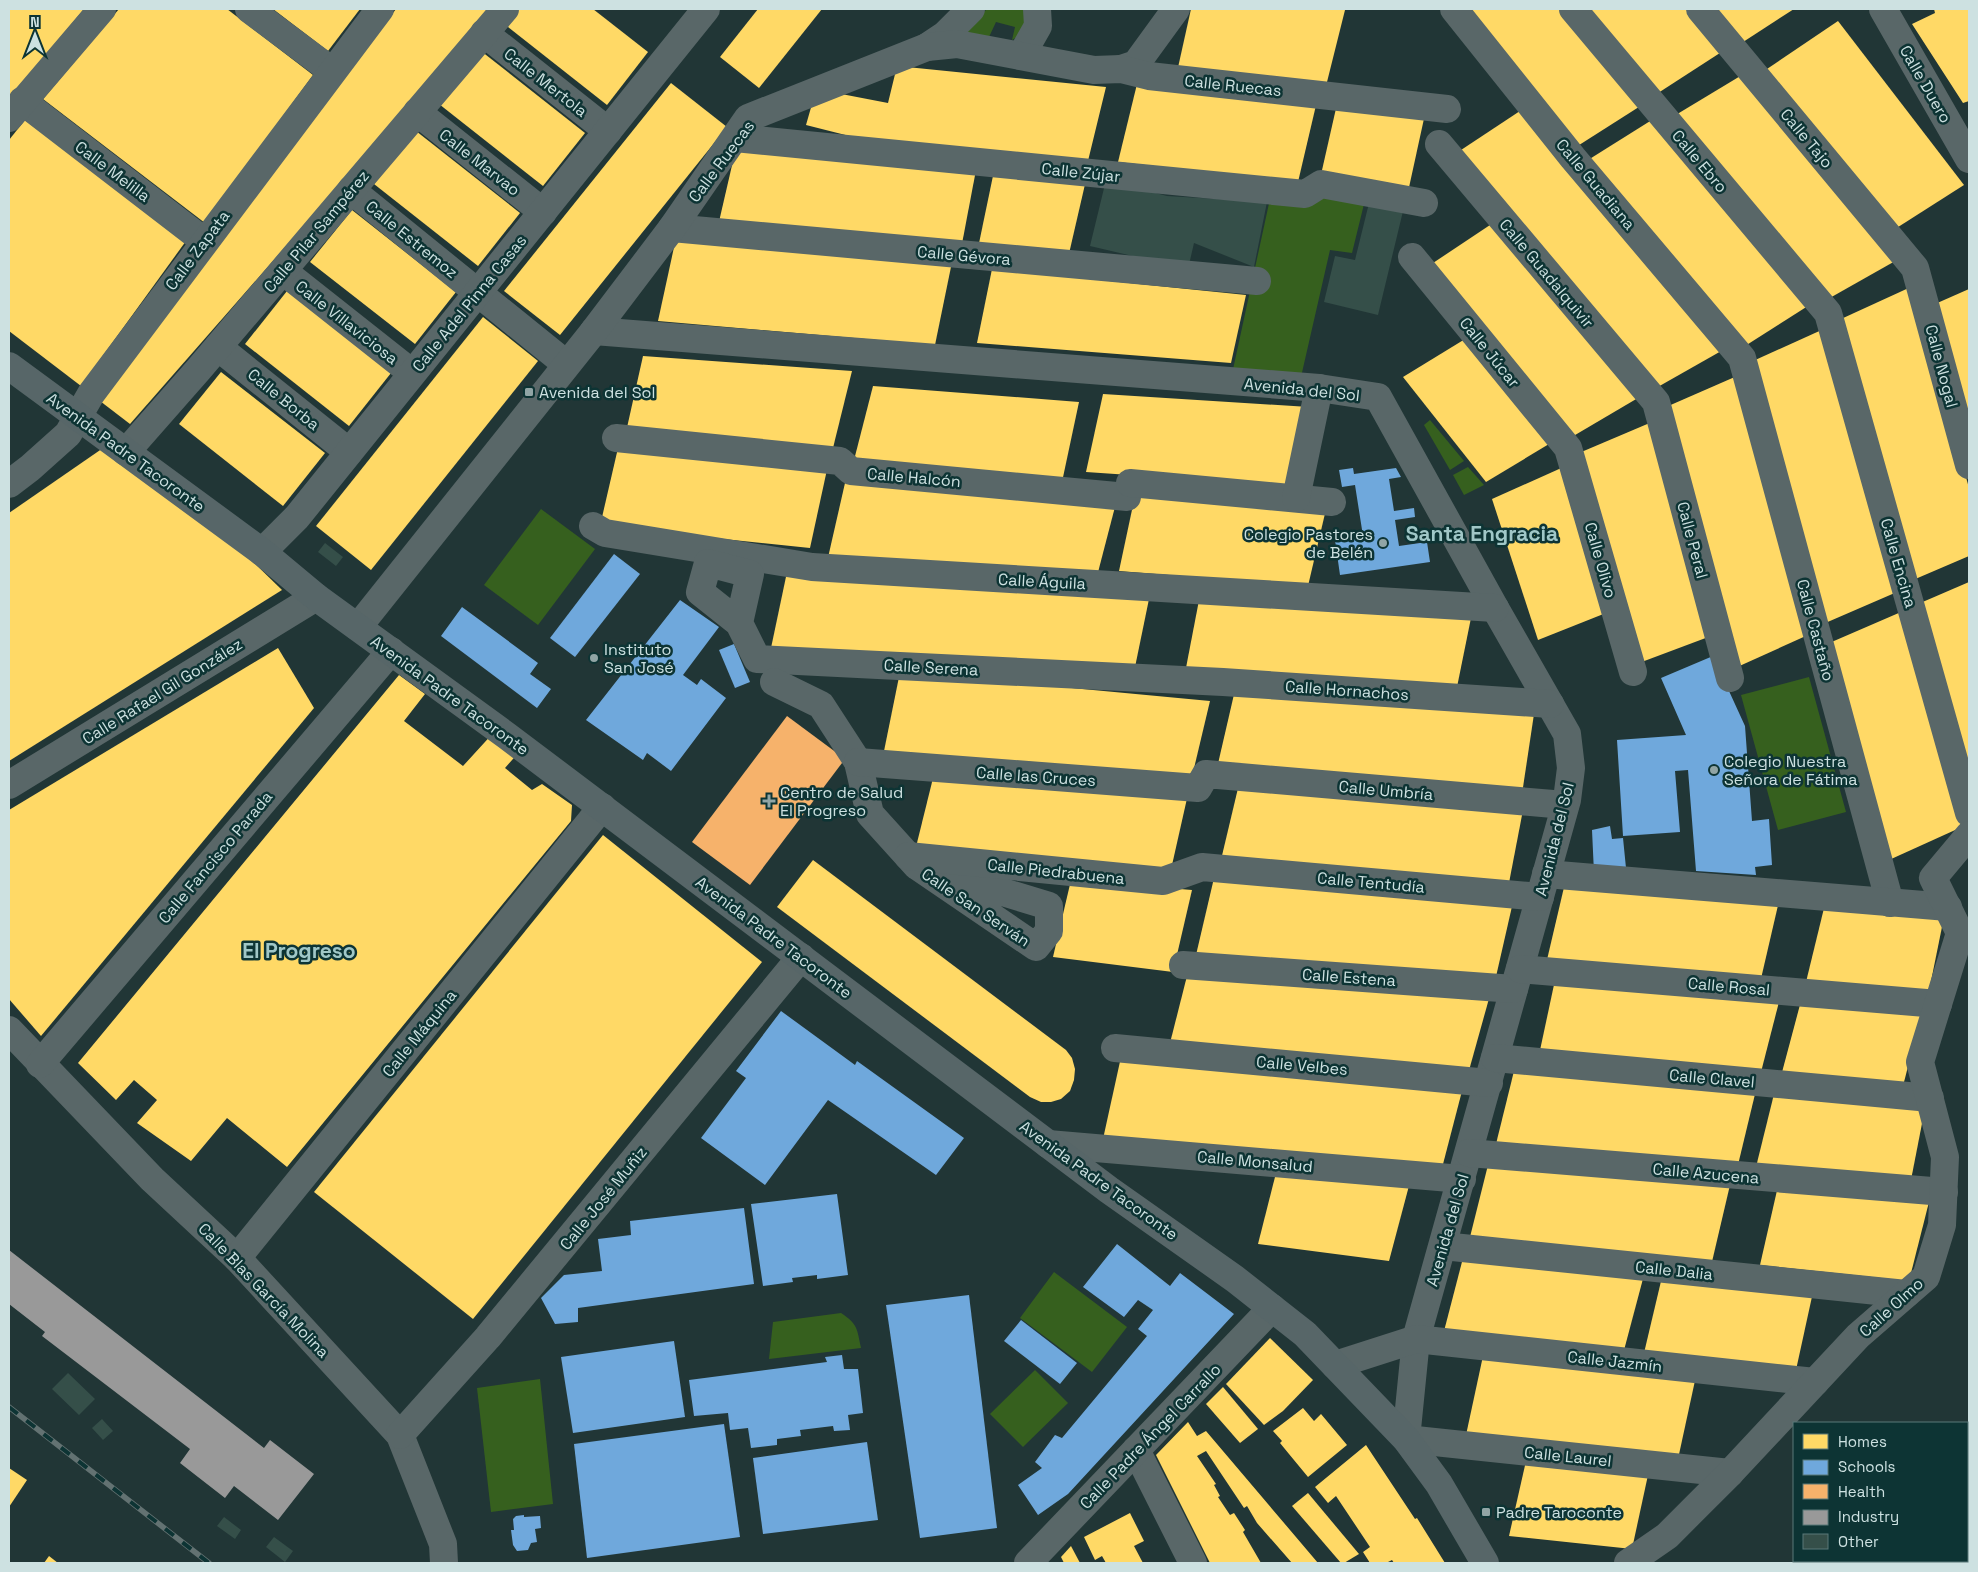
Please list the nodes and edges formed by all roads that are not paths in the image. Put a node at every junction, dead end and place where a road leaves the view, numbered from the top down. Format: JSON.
{"nodes":[{"id":1,"x":102,"y":9,"type":"edge"},
{"id":2,"x":249,"y":9,"type":"edge"},
{"id":3,"x":380,"y":9,"type":"edge"},
{"id":4,"x":505,"y":9,"type":"edge"},
{"id":5,"x":706,"y":9,"type":"edge"},
{"id":6,"x":971,"y":9,"type":"edge"},
{"id":7,"x":1037,"y":9,"type":"edge"},
{"id":8,"x":1176,"y":9,"type":"edge"},
{"id":9,"x":1454,"y":9,"type":"edge"},
{"id":10,"x":1573,"y":9,"type":"edge"},
{"id":11,"x":1700,"y":9,"type":"edge"},
{"id":12,"x":1883,"y":9,"type":"edge"},
{"id":13,"x":484,"y":33,"type":"junction"},
{"id":14,"x":927,"y":47,"type":"junction"},
{"id":15,"x":1021,"y":56,"type":"junction"},
{"id":16,"x":1121,"y":69,"type":"junction"},
{"id":17,"x":332,"y":71,"type":"junction"},
{"id":18,"x":1447,"y":109,"type":"dead end"},
{"id":19,"x":16,"y":110,"type":"edge"},
{"id":20,"x":418,"y":112,"type":"junction"},
{"id":21,"x":608,"y":131,"type":"junction"},
{"id":22,"x":735,"y":138,"type":"junction"},
{"id":23,"x":1439,"y":144,"type":"dead end"},
{"id":24,"x":1969,"y":159,"type":"edge"},
{"id":25,"x":351,"y":190,"type":"junction"},
{"id":26,"x":1424,"y":203,"type":"dead end"},
{"id":27,"x":542,"y":212,"type":"junction"},
{"id":28,"x":672,"y":228,"type":"junction"},
{"id":29,"x":204,"y":240,"type":"junction"},
{"id":30,"x":1412,"y":257,"type":"dead end"},
{"id":31,"x":1915,"y":268,"type":"joint"},
{"id":32,"x":283,"y":271,"type":"junction"},
{"id":33,"x":1257,"y":280,"type":"dead end"},
{"id":34,"x":478,"y":292,"type":"junction"},
{"id":35,"x":1828,"y":313,"type":"joint"},
{"id":36,"x":594,"y":331,"type":"junction"},
{"id":37,"x":218,"y":347,"type":"junction"},
{"id":38,"x":1742,"y":358,"type":"joint"},
{"id":39,"x":566,"y":364,"type":"junction"},
{"id":40,"x":9,"y":366,"type":"edge"},
{"id":41,"x":412,"y":373,"type":"junction"},
{"id":42,"x":1319,"y":388,"type":"junction"},
{"id":43,"x":1656,"y":402,"type":"joint"},
{"id":44,"x":78,"y":417,"type":"junction"},
{"id":45,"x":616,"y":438,"type":"dead end"},
{"id":46,"x":1568,"y":448,"type":"joint"},
{"id":47,"x":126,"y":452,"type":"junction"},
{"id":48,"x":349,"y":452,"type":"junction"},
{"id":49,"x":1969,"y":465,"type":"edge"},
{"id":50,"x":9,"y":484,"type":"edge"},
{"id":51,"x":1296,"y":498,"type":"junction"},
{"id":52,"x":1332,"y":502,"type":"dead end"},
{"id":53,"x":593,"y":526,"type":"dead end"},
{"id":54,"x":262,"y":552,"type":"junction"},
{"id":55,"x":316,"y":597,"type":"junction"},
{"id":56,"x":1495,"y":608,"type":"junction"},
{"id":57,"x":739,"y":624,"type":"dead end"},
{"id":58,"x":358,"y":627,"type":"junction"},
{"id":59,"x":391,"y":652,"type":"junction"},
{"id":60,"x":1633,"y":672,"type":"dead end"},
{"id":61,"x":1144,"y":678,"type":"joint"},
{"id":62,"x":1730,"y":678,"type":"dead end"},
{"id":63,"x":774,"y":682,"type":"dead end"},
{"id":64,"x":1550,"y":704,"type":"junction"},
{"id":65,"x":858,"y":762,"type":"junction"},
{"id":66,"x":1206,"y":774,"type":"joint"},
{"id":67,"x":9,"y":785,"type":"edge"},
{"id":68,"x":1565,"y":805,"type":"junction"},
{"id":69,"x":602,"y":808,"type":"junction"},
{"id":70,"x":1969,"y":813,"type":"edge"},
{"id":71,"x":1969,"y":835,"type":"edge"},
{"id":72,"x":912,"y":861,"type":"junction"},
{"id":73,"x":1202,"y":867,"type":"joint"},
{"id":74,"x":1543,"y":886,"type":"junction"},
{"id":75,"x":1890,"y":903,"type":"junction"},
{"id":76,"x":1948,"y":907,"type":"junction"},
{"id":77,"x":1036,"y":947,"type":"joint"},
{"id":78,"x":801,"y":957,"type":"junction"},
{"id":79,"x":1183,"y":965,"type":"dead end"},
{"id":80,"x":1517,"y":979,"type":"junction"},
{"id":81,"x":1938,"y":1004,"type":"junction"},
{"id":82,"x":9,"y":1030,"type":"edge"},
{"id":83,"x":1115,"y":1048,"type":"dead end"},
{"id":84,"x":40,"y":1064,"type":"junction"},
{"id":85,"x":1492,"y":1070,"type":"junction"},
{"id":86,"x":1930,"y":1098,"type":"junction"},
{"id":87,"x":1048,"y":1144,"type":"junction"},
{"id":88,"x":1469,"y":1153,"type":"junction"},
{"id":89,"x":1462,"y":1179,"type":"junction"},
{"id":90,"x":1944,"y":1192,"type":"junction"},
{"id":91,"x":1443,"y":1246,"type":"junction"},
{"id":92,"x":237,"y":1258,"type":"junction"},
{"id":93,"x":1906,"y":1294,"type":"junction"},
{"id":94,"x":1272,"y":1308,"type":"junction"},
{"id":95,"x":1416,"y":1339,"type":"junction"},
{"id":96,"x":1336,"y":1365,"type":"junction"},
{"id":97,"x":1815,"y":1382,"type":"junction"},
{"id":98,"x":400,"y":1436,"type":"junction"},
{"id":99,"x":1406,"y":1439,"type":"junction"},
{"id":100,"x":1136,"y":1450,"type":"junction"},
{"id":101,"x":1730,"y":1473,"type":"junction"},
{"id":102,"x":444,"y":1563,"type":"edge"},
{"id":103,"x":1028,"y":1563,"type":"edge"},
{"id":104,"x":1193,"y":1563,"type":"edge"},
{"id":105,"x":1485,"y":1563,"type":"edge"},
{"id":106,"x":1628,"y":1563,"type":"edge"}],
"edges":[{"from":1,"to":19,"type":"street"},
{"from":2,"to":17,"type":"street"},
{"from":3,"to":17,"type":"street","name":"Calle Zapata"},
{"from":4,"to":13,"type":"street","name":"Calle Pilar Sampérez"},
{"from":5,"to":21,"type":"street","name":"Calle Adel Pinna Casas"},
{"from":6,"to":14,"type":"street","name":"Calle Ruecas"},
{"from":7,"to":15,"type":"street"},
{"from":8,"to":16,"type":"street"},
{"from":9,"to":38,"type":"street","name":"Calle Guadiana"},
{"from":10,"to":35,"type":"street","name":"Calle Ebro"},
{"from":11,"to":31,"type":"street","name":"Calle Tajo"},
{"from":12,"to":24,"type":"street","name":"Calle Duero"},
{"from":13,"to":20,"type":"street","name":"Calle Pilar Sampérez"},
{"from":13,"to":21,"type":"street","name":"Calle Mertola"},
{"from":14,"to":15,"type":"street","name":"Calle Ruecas"},
{"from":14,"to":22,"type":"street","name":"Calle Ruecas"},
{"from":15,"to":16,"type":"street","name":"Calle Ruecas"},
{"from":16,"to":18,"type":"street","name":"Calle Ruecas"},
{"from":17,"to":29,"type":"street","name":"Calle Zapata"},
{"from":19,"to":29,"type":"street","name":"Calle Melilla"},
{"from":20,"to":25,"type":"street","name":"Calle Pilar Sampérez"},
{"from":20,"to":27,"type":"street","name":"Calle Marvao"},
{"from":21,"to":27,"type":"street","name":"Calle Adel Pinna Casas"},
{"from":22,"to":26,"type":"street","name":"Calle Zújar"},
{"from":22,"to":28,"type":"street","name":"Calle Ruecas"},
{"from":23,"to":43,"type":"street","name":"Calle Guadalquivir"},
{"from":25,"to":32,"type":"street","name":"Calle Pilar Sampérez"},
{"from":25,"to":34,"type":"street","name":"Calle Estremoz"},
{"from":27,"to":34,"type":"street","name":"Calle Adel Pinna Casas"},
{"from":28,"to":33,"type":"street","name":"Calle Gévora"},
{"from":28,"to":36,"type":"street","name":"Calle Ruecas"},
{"from":29,"to":44,"type":"street","name":"Calle Zapata"},
{"from":30,"to":46,"type":"street","name":"Calle Júcar"},
{"from":31,"to":49,"type":"street","name":"Calle Nogal"},
{"from":32,"to":37,"type":"street","name":"Calle Pilar Sampérez"},
{"from":32,"to":41,"type":"street","name":"Calle Villaviciosa"},
{"from":34,"to":39,"type":"street","name":"Calle Estremoz"},
{"from":34,"to":41,"type":"street","name":"Calle Adel Pinna Casas"},
{"from":35,"to":70,"type":"street","name":"Calle Encina"},
{"from":36,"to":39,"type":"street"},
{"from":36,"to":42,"type":"street","name":"Avenida del Sol"},
{"from":37,"to":47,"type":"street","name":"Calle Pilar Sampérez"},
{"from":37,"to":48,"type":"street","name":"Calle Borba"},
{"from":38,"to":75,"type":"street","name":"Calle Castaño"},
{"from":39,"to":58,"type":"street"},
{"from":40,"to":44,"type":"main road","name":"Avenida Padre Tacoronte"},
{"from":41,"to":48,"type":"street","name":"Calle Adel Pinna Casas"},
{"from":42,"to":51,"type":"street"},
{"from":42,"to":56,"type":"street","name":"Avenida del Sol"},
{"from":43,"to":62,"type":"street","name":"Calle Peral"},
{"from":44,"to":47,"type":"main road","name":"Avenida Padre Tacoronte"},
{"from":44,"to":50,"type":"street","name":"Calle Zapata"},
{"from":45,"to":51,"type":"street","name":"Calle Halcón"},
{"from":46,"to":60,"type":"street","name":"Calle Olivo"},
{"from":47,"to":54,"type":"main road","name":"Avenida Padre Tacoronte"},
{"from":48,"to":54,"type":"street","name":"Calle Adel Pinna Casas"},
{"from":51,"to":52,"type":"street","name":"Calle Halcón"},
{"from":53,"to":56,"type":"street","name":"Calle Águila"},
{"from":54,"to":55,"type":"main road","name":"Avenida Padre Tacoronte"},
{"from":55,"to":58,"type":"main road","name":"Avenida Padre Tacoronte"},
{"from":55,"to":67,"type":"street","name":"Calle Rafael Gil González"},
{"from":56,"to":64,"type":"street","name":"Avenida del Sol"},
{"from":57,"to":61,"type":"street","name":"Calle Serena"},
{"from":58,"to":59,"type":"main road","name":"Avenida Padre Tacoronte"},
{"from":59,"to":69,"type":"main road","name":"Avenida Padre Tacoronte"},
{"from":59,"to":84,"type":"street","name":"Calle Fancisco Parada"},
{"from":61,"to":64,"type":"street","name":"Calle Hornachos"},
{"from":63,"to":65,"type":"street"},
{"from":64,"to":68,"type":"street","name":"Avenida del Sol"},
{"from":65,"to":66,"type":"street","name":"Calle las Cruces"},
{"from":65,"to":72,"type":"street"},
{"from":66,"to":68,"type":"street","name":"Calle Umbría"},
{"from":68,"to":74,"type":"street","name":"Avenida del Sol"},
{"from":69,"to":78,"type":"main road","name":"Avenida Padre Tacoronte"},
{"from":69,"to":92,"type":"street","name":"Calle Máquina"},
{"from":71,"to":76,"type":"street","name":"Calle Olmo"},
{"from":72,"to":73,"type":"street","name":"Calle Piedrabuena"},
{"from":72,"to":77,"type":"street","name":"Calle San Serván"},
{"from":72,"to":77,"type":"street","name":"Calle Piedrabuena"},
{"from":73,"to":74,"type":"street","name":"Calle Tentudía"},
{"from":74,"to":75,"type":"street","name":"Calle Tentudía"},
{"from":74,"to":80,"type":"street","name":"Avenida del Sol"},
{"from":75,"to":76,"type":"street","name":"Calle Tentudía"},
{"from":76,"to":81,"type":"street","name":"Calle Olmo"},
{"from":78,"to":87,"type":"main road","name":"Avenida Padre Tacoronte"},
{"from":78,"to":98,"type":"street","name":"Calle José Muñiz"},
{"from":79,"to":80,"type":"street","name":"Calle Estena"},
{"from":80,"to":81,"type":"street","name":"Calle Rosal"},
{"from":80,"to":85,"type":"street","name":"Avenida del Sol"},
{"from":81,"to":86,"type":"street","name":"Calle Olmo"},
{"from":82,"to":84,"type":"street","name":"Calle Blas García Molina"},
{"from":83,"to":85,"type":"street","name":"Calle Velbes"},
{"from":84,"to":92,"type":"street","name":"Calle Blas García Molina"},
{"from":85,"to":86,"type":"street","name":"Calle Clavel"},
{"from":85,"to":88,"type":"street","name":"Avenida del Sol"},
{"from":86,"to":90,"type":"street","name":"Calle Olmo"},
{"from":87,"to":89,"type":"street","name":"Calle Monsalud"},
{"from":87,"to":94,"type":"main road","name":"Avenida Padre Tacoronte"},
{"from":88,"to":89,"type":"street","name":"Avenida del Sol"},
{"from":88,"to":90,"type":"street","name":"Calle Azucena"},
{"from":89,"to":91,"type":"street","name":"Avenida del Sol"},
{"from":90,"to":93,"type":"street","name":"Calle Olmo"},
{"from":91,"to":93,"type":"street","name":"Calle Dalia"},
{"from":91,"to":95,"type":"street","name":"Avenida del Sol"},
{"from":92,"to":98,"type":"street","name":"Calle Blas García Molina"},
{"from":93,"to":97,"type":"street","name":"Calle Olmo"},
{"from":94,"to":96,"type":"main road","name":"Avenida Padre Tacoronte"},
{"from":94,"to":100,"type":"street","name":"Calle Padre Ángel Carrallo"},
{"from":95,"to":96,"type":"street"},
{"from":95,"to":97,"type":"street","name":"Calle Jazmín"},
{"from":95,"to":99,"type":"street","name":"Avenida del Sol"},
{"from":96,"to":99,"type":"main road","name":"Avenida Padre Tacoronte"},
{"from":97,"to":101,"type":"street","name":"Calle Olmo"},
{"from":98,"to":102,"type":"street","name":"Calle Blas García Molina"},
{"from":99,"to":101,"type":"street","name":"Calle Laurel"},
{"from":99,"to":105,"type":"main road","name":"Avenida Padre Tacoronte"},
{"from":100,"to":103,"type":"street","name":"Calle Padre Ángel Carrallo"},
{"from":100,"to":104,"type":"street"},
{"from":101,"to":106,"type":"street","name":"Calle Olmo"}]}
